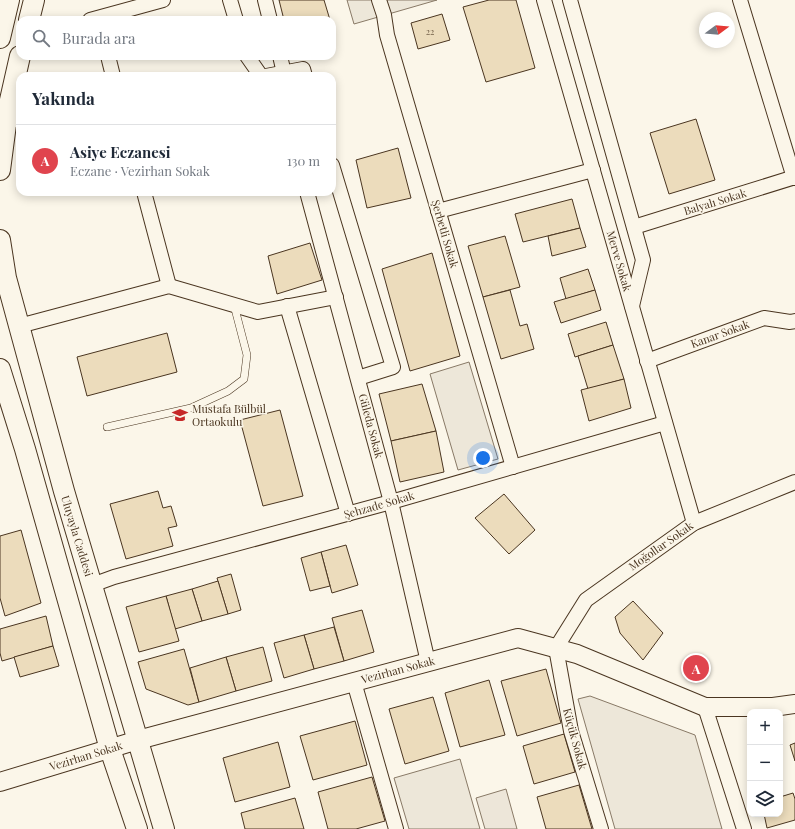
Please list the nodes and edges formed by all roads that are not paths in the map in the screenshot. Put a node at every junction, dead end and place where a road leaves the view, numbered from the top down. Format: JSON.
{"nodes":[{"id":1,"x":9,"y":0,"type":"edge"},
{"id":2,"x":34,"y":0,"type":"edge"},
{"id":3,"x":163,"y":0,"type":"edge"},
{"id":4,"x":230,"y":0,"type":"edge"},
{"id":5,"x":265,"y":0,"type":"edge"},
{"id":6,"x":379,"y":0,"type":"edge"},
{"id":7,"x":544,"y":0,"type":"edge"},
{"id":8,"x":570,"y":0,"type":"edge"},
{"id":9,"x":740,"y":0,"type":"edge"},
{"id":10,"x":30,"y":16,"type":"edge"},
{"id":11,"x":106,"y":16,"type":"edge"},
{"id":12,"x":235,"y":16,"type":"edge"},
{"id":13,"x":269,"y":16,"type":"edge"},
{"id":14,"x":0,"y":38,"type":"edge"},
{"id":15,"x":19,"y":60,"type":"edge"},
{"id":16,"x":109,"y":60,"type":"edge"},
{"id":17,"x":250,"y":60,"type":"edge"},
{"id":18,"x":281,"y":60,"type":"edge"},
{"id":19,"x":16,"y":72,"type":"edge"},
{"id":20,"x":112,"y":72,"type":"edge"},
{"id":21,"x":258,"y":72,"type":"edge"},
{"id":22,"x":284,"y":72,"type":"edge"},
{"id":23,"x":289,"y":72,"type":"edge"},
{"id":24,"x":304,"y":72,"type":"edge"},
{"id":25,"x":16,"y":74,"type":"edge"},
{"id":26,"x":13,"y":121,"type":"edge"},
{"id":27,"x":0,"y":170,"type":"edge"},
{"id":28,"x":593,"y":170,"type":"junction"},
{"id":29,"x":336,"y":178,"type":"edge"},
{"id":30,"x":794,"y":178,"type":"edge"},
{"id":31,"x":145,"y":196,"type":"edge"},
{"id":32,"x":309,"y":196,"type":"edge"},
{"id":33,"x":438,"y":211,"type":"junction"},
{"id":34,"x":634,"y":227,"type":"junction"},
{"id":35,"x":0,"y":240,"type":"edge"},
{"id":36,"x":169,"y":286,"type":"junction"},
{"id":37,"x":336,"y":297,"type":"junction"},
{"id":38,"x":234,"y":305,"type":"junction"},
{"id":39,"x":288,"y":306,"type":"junction"},
{"id":40,"x":632,"y":307,"type":"junction"},
{"id":41,"x":795,"y":321,"type":"edge"},
{"id":42,"x":19,"y":326,"type":"junction"},
{"id":43,"x":647,"y":361,"type":"junction"},
{"id":44,"x":0,"y":369,"type":"edge"},
{"id":45,"x":358,"y":378,"type":"junction"},
{"id":46,"x":665,"y":423,"type":"junction"},
{"id":47,"x":107,"y":427,"type":"dead end"},
{"id":48,"x":513,"y":467,"type":"junction"},
{"id":49,"x":795,"y":482,"type":"edge"},
{"id":50,"x":391,"y":502,"type":"junction"},
{"id":51,"x":348,"y":514,"type":"junction"},
{"id":52,"x":694,"y":523,"type":"junction"},
{"id":53,"x":92,"y":585,"type":"junction"},
{"id":54,"x":556,"y":648,"type":"junction"},
{"id":55,"x":428,"y":662,"type":"junction"},
{"id":56,"x":354,"y":682,"type":"junction"},
{"id":57,"x":795,"y":704,"type":"edge"},
{"id":58,"x":705,"y":707,"type":"junction"},
{"id":59,"x":138,"y":740,"type":"junction"},
{"id":60,"x":110,"y":749,"type":"junction"},
{"id":61,"x":0,"y":782,"type":"edge"},
{"id":62,"x":137,"y":829,"type":"edge"},
{"id":63,"x":164,"y":829,"type":"edge"},
{"id":64,"x":396,"y":829,"type":"edge"},
{"id":65,"x":602,"y":829,"type":"edge"},
{"id":66,"x":744,"y":829,"type":"edge"}],
"edges":[{"from":1,"to":14,"type":"main road"},
{"from":2,"to":10,"type":"main road"},
{"from":3,"to":11,"type":"street"},
{"from":4,"to":12,"type":"street"},
{"from":5,"to":13,"type":"street"},
{"from":6,"to":33,"type":"street","name":"Şerbetli Sokak"},
{"from":7,"to":28,"type":"street","name":"Merve Sokak"},
{"from":8,"to":34,"type":"street"},
{"from":9,"to":30,"type":"street"},
{"from":15,"to":19,"type":"main road"},
{"from":16,"to":20,"type":"street"},
{"from":17,"to":21,"type":"street"},
{"from":18,"to":22,"type":"street"},
{"from":23,"to":24,"type":"street"},
{"from":25,"to":26,"type":"main road"},
{"from":26,"to":27,"type":"main road"},
{"from":28,"to":33,"type":"street"},
{"from":28,"to":40,"type":"street","name":"Merve Sokak"},
{"from":29,"to":45,"type":"street"},
{"from":30,"to":34,"type":"street","name":"Balyalı Sokak"},
{"from":31,"to":36,"type":"street"},
{"from":32,"to":37,"type":"street","name":"Güleda Sokak"},
{"from":33,"to":48,"type":"street","name":"Şerbetli Sokak"},
{"from":34,"to":40,"type":"street"},
{"from":35,"to":42,"type":"main road","name":"Uluyayla Caddesi"},
{"from":36,"to":38,"type":"street"},
{"from":36,"to":42,"type":"street"},
{"from":37,"to":39,"type":"street"},
{"from":37,"to":45,"type":"street","name":"Güleda Sokak"},
{"from":38,"to":39,"type":"street"},
{"from":38,"to":47,"type":"lane"},
{"from":39,"to":51,"type":"street"},
{"from":40,"to":43,"type":"street","name":"Merve Sokak"},
{"from":41,"to":43,"type":"street","name":"Kanar Sokak"},
{"from":42,"to":53,"type":"main road","name":"Uluyayla Caddesi"},
{"from":43,"to":46,"type":"street","name":"Merve Sokak"},
{"from":44,"to":60,"type":"main road"},
{"from":45,"to":50,"type":"street","name":"Güleda Sokak"},
{"from":46,"to":48,"type":"street","name":"Şehzade Sokak"},
{"from":46,"to":52,"type":"street","name":"Merve Sokak"},
{"from":48,"to":50,"type":"street","name":"Şehzade Sokak"},
{"from":49,"to":52,"type":"street","name":"Moğollar Sokak"},
{"from":50,"to":51,"type":"street","name":"Şehzade Sokak"},
{"from":50,"to":55,"type":"street","name":"Güleda Sokak"},
{"from":51,"to":53,"type":"street","name":"Şehzade Sokak"},
{"from":52,"to":54,"type":"street","name":"Moğollar Sokak"},
{"from":53,"to":59,"type":"main road","name":"Uluyayla Caddesi"},
{"from":54,"to":55,"type":"street","name":"Vezirhan Sokak"},
{"from":54,"to":58,"type":"street","name":"Vezirhan Sokak"},
{"from":54,"to":65,"type":"street","name":"Küçük Sokak"},
{"from":55,"to":56,"type":"street","name":"Vezirhan Sokak"},
{"from":56,"to":59,"type":"street","name":"Vezirhan Sokak"},
{"from":56,"to":64,"type":"street"},
{"from":57,"to":58,"type":"street","name":"Vezirhan Sokak"},
{"from":58,"to":66,"type":"street"},
{"from":59,"to":60,"type":"street","name":"Vezirhan Sokak"},
{"from":59,"to":63,"type":"main road","name":"Uluyayla Caddesi"},
{"from":60,"to":61,"type":"street","name":"Vezirhan Sokak"},
{"from":60,"to":62,"type":"main road"}]}
